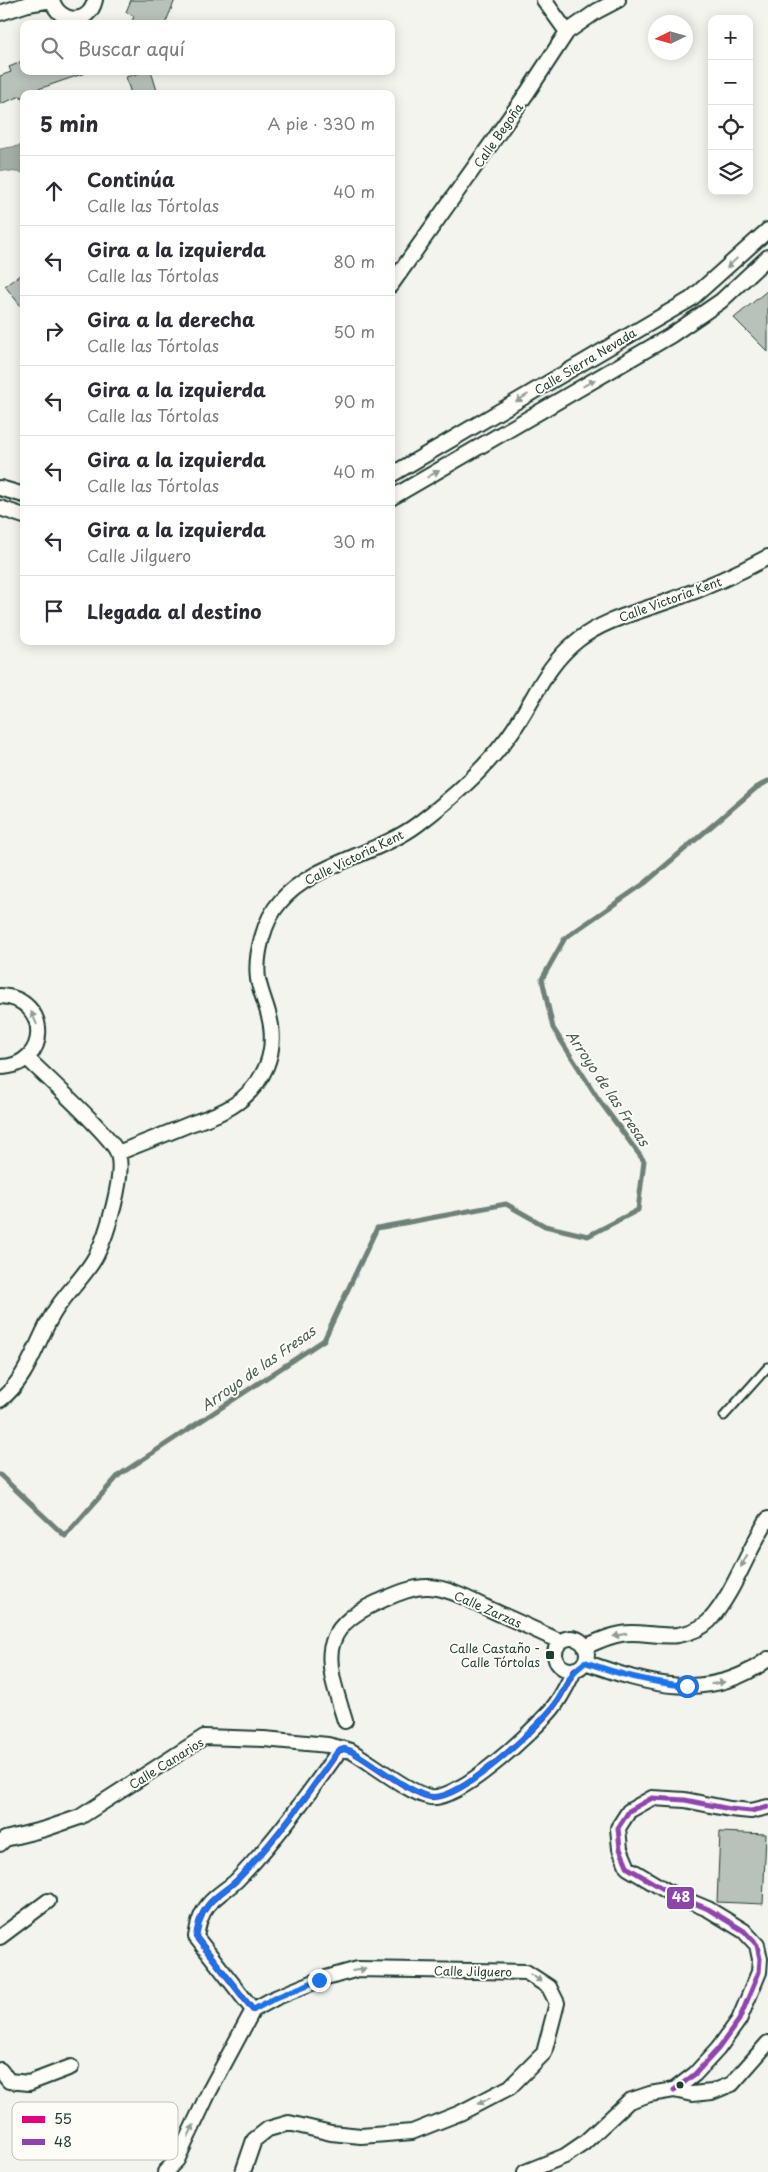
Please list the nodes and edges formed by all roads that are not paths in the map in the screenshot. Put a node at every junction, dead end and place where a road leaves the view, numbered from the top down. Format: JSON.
{"nodes":[{"id":1,"x":52,"y":0,"type":"edge"},
{"id":2,"x":95,"y":0,"type":"edge"},
{"id":3,"x":544,"y":0,"type":"edge"},
{"id":4,"x":618,"y":0,"type":"edge"},
{"id":5,"x":0,"y":14,"type":"edge"},
{"id":6,"x":567,"y":32,"type":"junction"},
{"id":7,"x":768,"y":230,"type":"edge"},
{"id":8,"x":768,"y":257,"type":"edge"},
{"id":9,"x":395,"y":279,"type":"edge"},
{"id":10,"x":395,"y":473,"type":"edge"},
{"id":11,"x":0,"y":488,"type":"edge"},
{"id":12,"x":20,"y":494,"type":"edge"},
{"id":13,"x":395,"y":496,"type":"edge"},
{"id":14,"x":0,"y":508,"type":"edge"},
{"id":15,"x":20,"y":515,"type":"edge"},
{"id":16,"x":768,"y":557,"type":"edge"},
{"id":17,"x":0,"y":996,"type":"edge"},
{"id":18,"x":27,"y":1058,"type":"junction"},
{"id":19,"x":0,"y":1067,"type":"edge"},
{"id":20,"x":118,"y":1153,"type":"junction"},
{"id":21,"x":768,"y":1367,"type":"edge"},
{"id":22,"x":0,"y":1400,"type":"edge"},
{"id":23,"x":724,"y":1416,"type":"dead end"},
{"id":24,"x":768,"y":1519,"type":"edge"},
{"id":25,"x":561,"y":1642,"type":"junction"},
{"id":26,"x":585,"y":1646,"type":"junction"},
{"id":27,"x":768,"y":1659,"type":"edge"},
{"id":28,"x":580,"y":1666,"type":"junction"},
{"id":29,"x":345,"y":1721,"type":"dead end"},
{"id":30,"x":344,"y":1749,"type":"junction"},
{"id":31,"x":768,"y":1807,"type":"edge"},
{"id":32,"x":0,"y":1844,"type":"edge"},
{"id":33,"x":48,"y":1901,"type":"dead end"},
{"id":34,"x":0,"y":1937,"type":"edge"},
{"id":35,"x":253,"y":2010,"type":"junction"},
{"id":36,"x":768,"y":2044,"type":"edge"},
{"id":37,"x":71,"y":2067,"type":"dead end"},
{"id":38,"x":0,"y":2070,"type":"edge"},
{"id":39,"x":674,"y":2090,"type":"junction"},
{"id":40,"x":165,"y":2172,"type":"edge"},
{"id":41,"x":243,"y":2172,"type":"edge"},
{"id":42,"x":525,"y":2172,"type":"edge"}],
"edges":[{"from":1,"to":2,"type":"street"},
{"from":1,"to":5,"type":"street"},
{"from":3,"to":6,"type":"street"},
{"from":4,"to":6,"type":"street","name":"Calle Begoña"},
{"from":6,"to":9,"type":"street","name":"Calle Begoña"},
{"from":7,"to":10,"type":"street","name":"Calle Sierra Nevada","one_way":true},
{"from":13,"to":8,"type":"street","name":"Calle Sierra Nevada","one_way":true},
{"from":11,"to":12,"type":"street"},
{"from":14,"to":15,"type":"street"},
{"from":16,"to":20,"type":"street","name":"Calle Victoria Kent"},
{"from":18,"to":17,"type":"street","one_way":true},
{"from":18,"to":19,"type":"street"},
{"from":18,"to":20,"type":"street"},
{"from":20,"to":22,"type":"street"},
{"from":21,"to":23,"type":"lane"},
{"from":24,"to":26,"type":"street","one_way":true},
{"from":25,"to":26,"type":"street"},
{"from":25,"to":28,"type":"street"},
{"from":25,"to":29,"type":"street","name":"Calle Zarzas"},
{"from":26,"to":28,"type":"street"},
{"from":28,"to":27,"type":"street","one_way":true},
{"from":28,"to":30,"type":"street","name":"Calle Canarios"},
{"from":30,"to":32,"type":"street","name":"Calle Canarios"},
{"from":30,"to":35,"type":"street"},
{"from":31,"to":39,"type":"street"},
{"from":33,"to":34,"type":"street"},
{"from":40,"to":35,"type":"street","one_way":true},
{"from":35,"to":41,"type":"street","name":"Calle Jilguero","one_way":true},
{"from":36,"to":39,"type":"street"},
{"from":37,"to":38,"type":"street"},
{"from":39,"to":42,"type":"street"}]}
